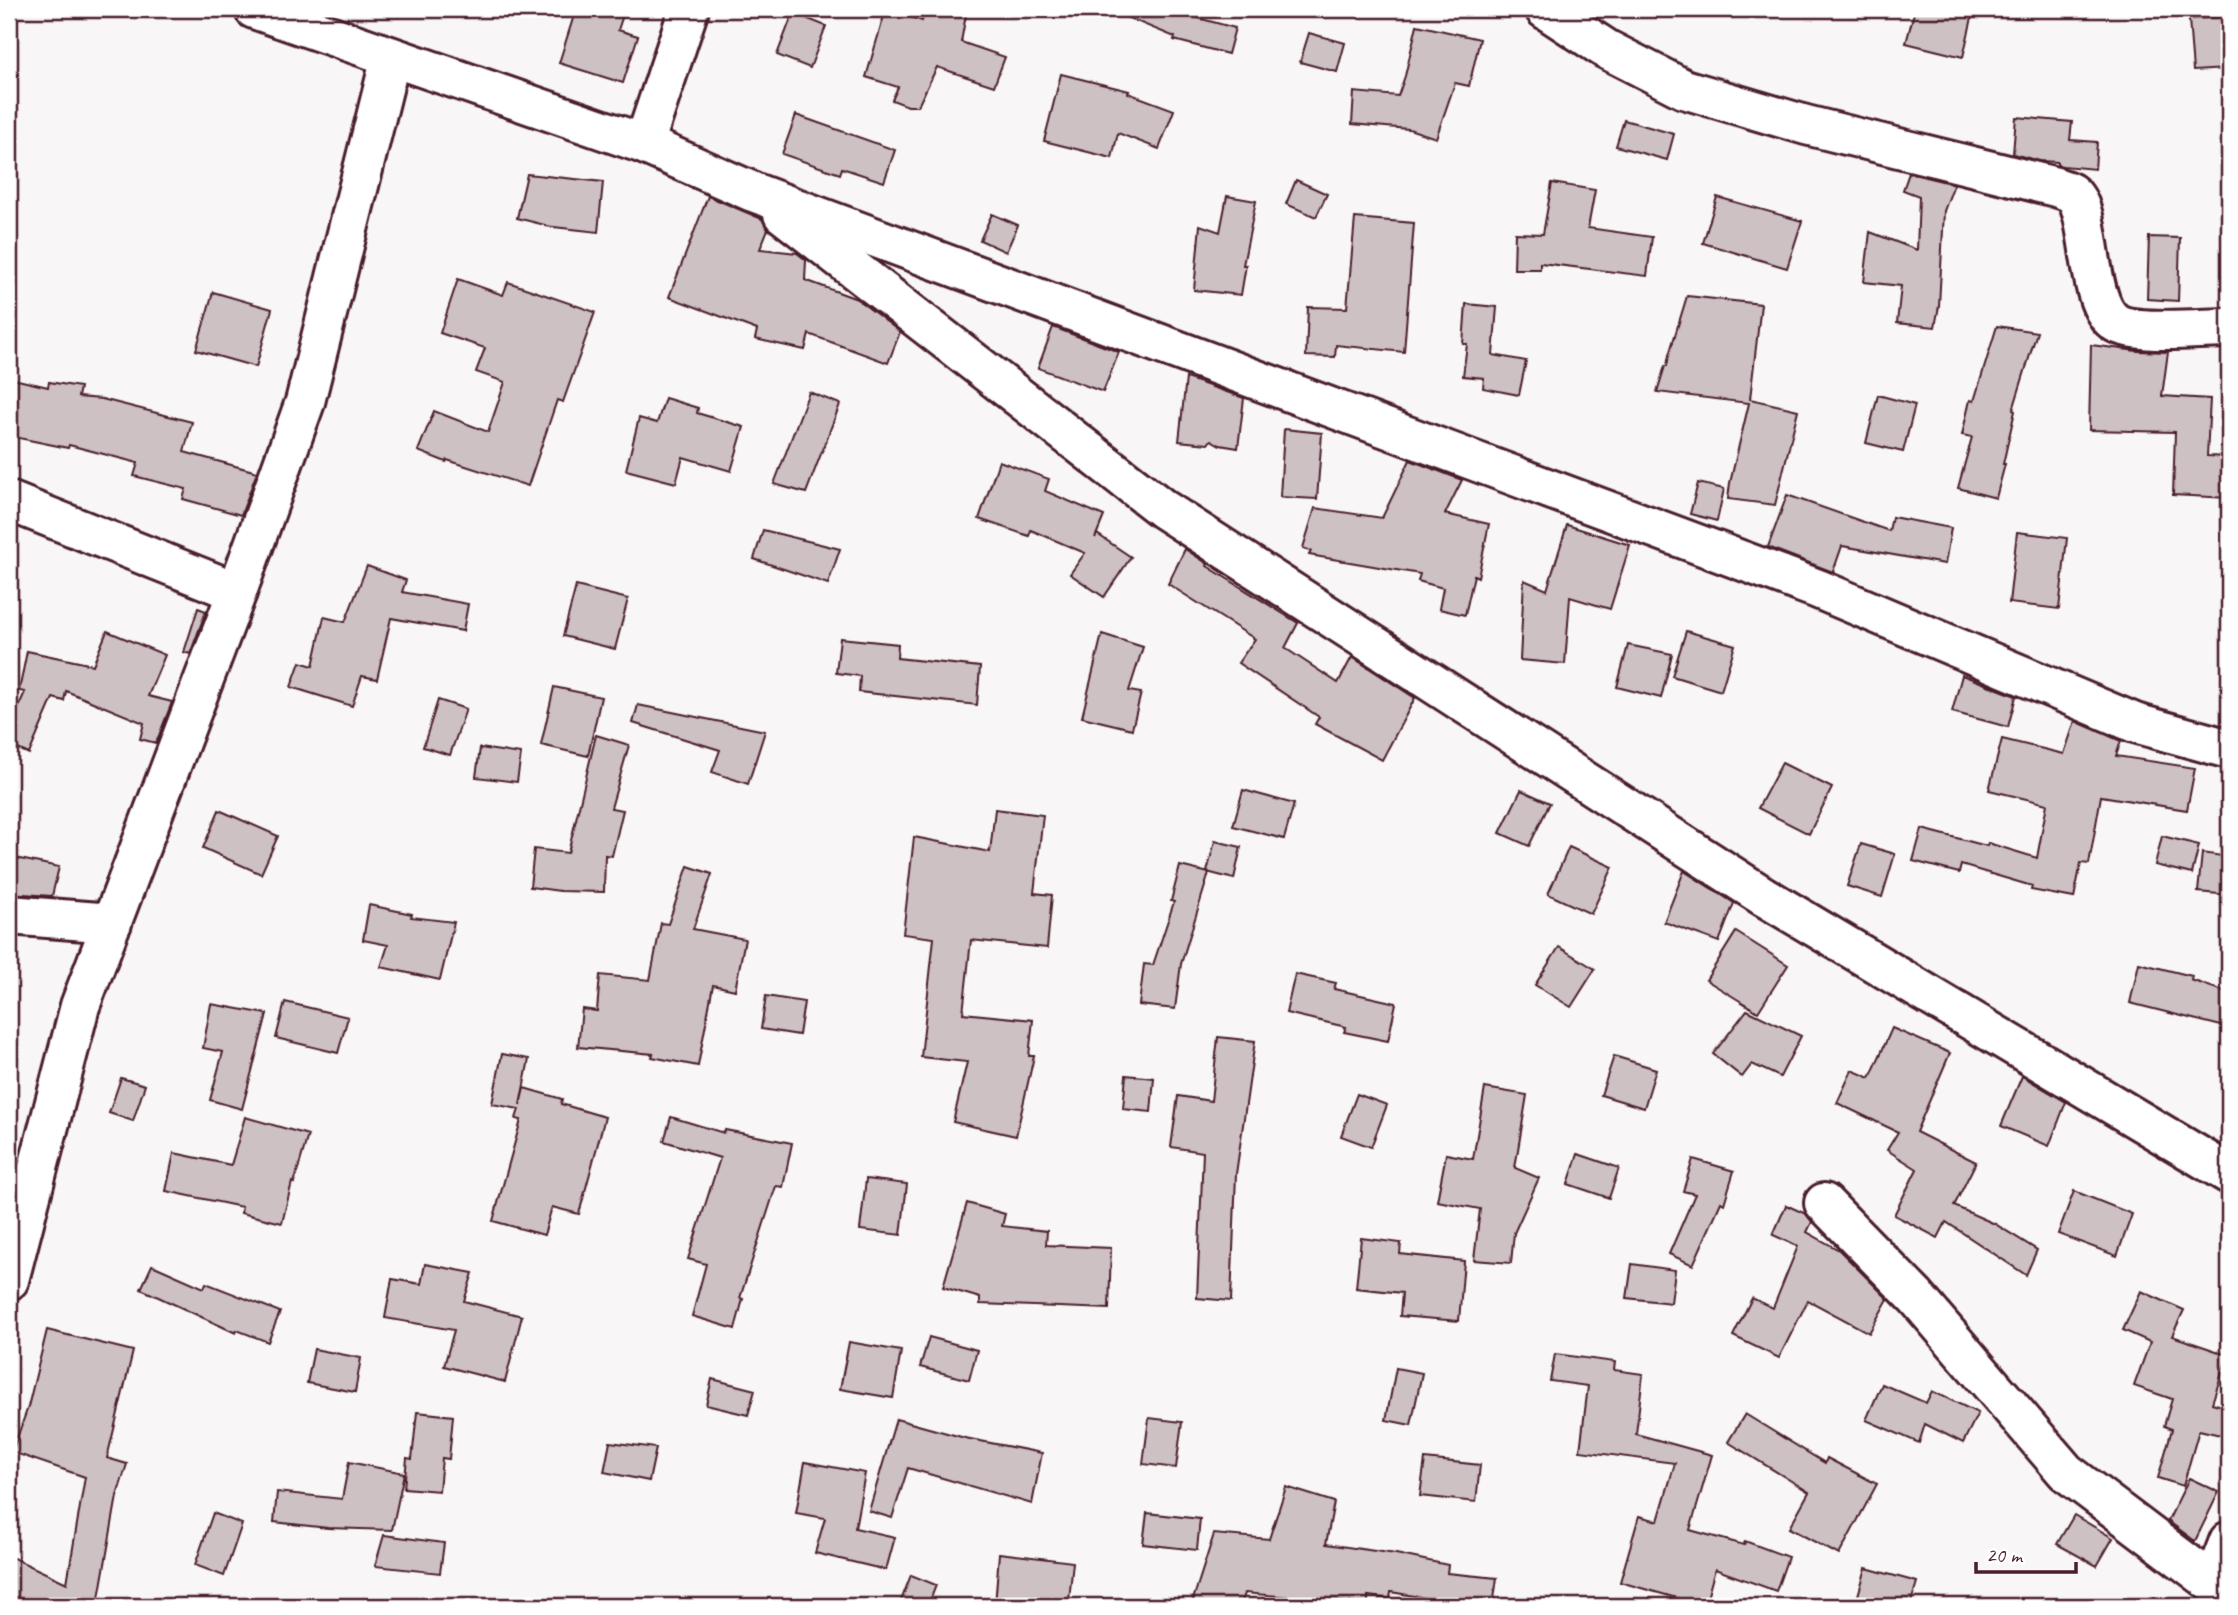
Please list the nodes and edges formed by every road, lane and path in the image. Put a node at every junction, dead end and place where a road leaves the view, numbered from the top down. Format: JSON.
{"nodes":[{"id":1,"x":254,"y":9,"type":"edge"},
{"id":2,"x":689,"y":9,"type":"edge"},
{"id":3,"x":1545,"y":9,"type":"edge"},
{"id":4,"x":391,"y":57,"type":"junction"},
{"id":5,"x":644,"y":144,"type":"junction"},
{"id":6,"x":753,"y":191,"type":"junction"},
{"id":7,"x":2229,"y":328,"type":"edge"},
{"id":8,"x":9,"y":501,"type":"edge"},
{"id":9,"x":237,"y":592,"type":"junction"},
{"id":10,"x":2229,"y":749,"type":"edge"},
{"id":11,"x":9,"y":915,"type":"edge"},
{"id":12,"x":112,"y":923,"type":"junction"},
{"id":13,"x":2229,"y":1174,"type":"edge"},
{"id":14,"x":1824,"y":1203,"type":"dead end"},
{"id":15,"x":9,"y":1280,"type":"edge"},
{"id":16,"x":2229,"y":1541,"type":"edge"},
{"id":17,"x":2221,"y":1588,"type":"edge"}],
"edges":[{"from":1,"to":4,"type":"street"},
{"from":2,"to":5,"type":"street"},
{"from":3,"to":7,"type":"street"},
{"from":4,"to":5,"type":"street"},
{"from":4,"to":9,"type":"street"},
{"from":5,"to":6,"type":"street"},
{"from":6,"to":10,"type":"street"},
{"from":6,"to":13,"type":"street"},
{"from":8,"to":9,"type":"street"},
{"from":9,"to":12,"type":"street"},
{"from":11,"to":12,"type":"street"},
{"from":12,"to":15,"type":"street"},
{"from":14,"to":17,"type":"street"},
{"from":16,"to":17,"type":"street"}]}
